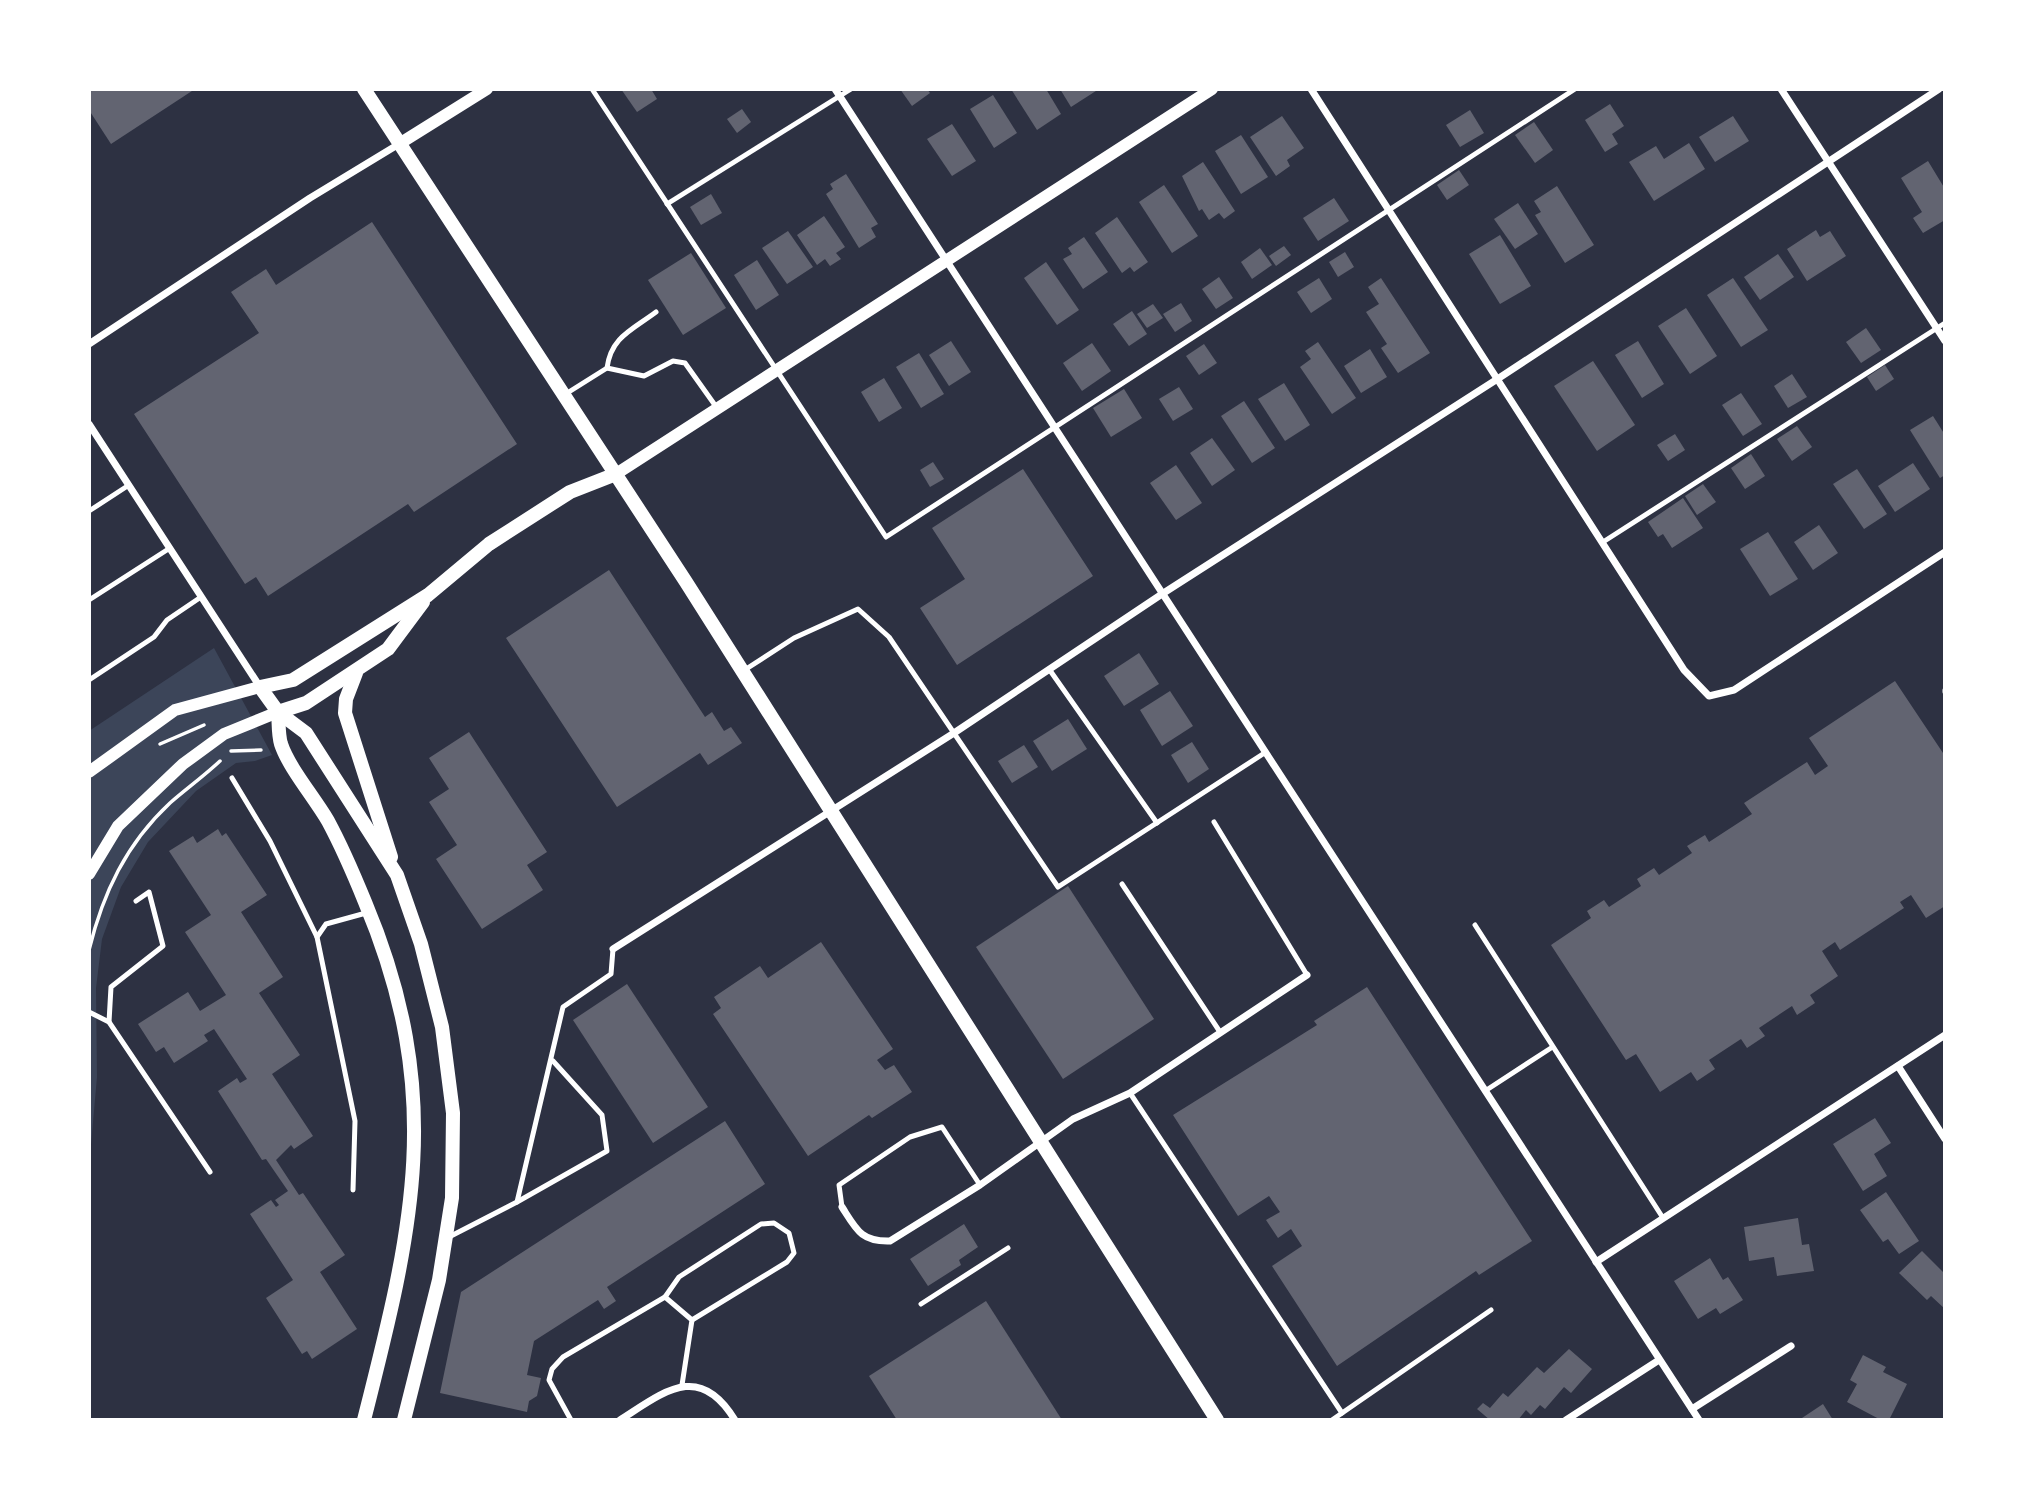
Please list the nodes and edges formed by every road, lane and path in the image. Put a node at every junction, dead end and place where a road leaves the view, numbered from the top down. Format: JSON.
{"nodes":[{"id":1,"x":364,"y":89,"type":"edge"},
{"id":2,"x":487,"y":89,"type":"edge"},
{"id":3,"x":592,"y":89,"type":"edge"},
{"id":4,"x":851,"y":89,"type":"edge"},
{"id":5,"x":1212,"y":89,"type":"edge"},
{"id":6,"x":1311,"y":89,"type":"edge"},
{"id":7,"x":1575,"y":89,"type":"edge"},
{"id":8,"x":1782,"y":89,"type":"edge"},
{"id":9,"x":1939,"y":89,"type":"edge"},
{"id":10,"x":837,"y":93,"type":"edge"},
{"id":11,"x":399,"y":144,"type":"junction"},
{"id":12,"x":1828,"y":161,"type":"junction"},
{"id":13,"x":667,"y":204,"type":"junction"},
{"id":14,"x":1390,"y":211,"type":"junction"},
{"id":15,"x":946,"y":261,"type":"junction"},
{"id":16,"x":656,"y":312,"type":"dead end"},
{"id":17,"x":1945,"y":323,"type":"edge"},
{"id":18,"x":1937,"y":328,"type":"junction"},
{"id":19,"x":1945,"y":341,"type":"edge"},
{"id":20,"x":89,"y":344,"type":"edge"},
{"id":21,"x":607,"y":368,"type":"junction"},
{"id":22,"x":776,"y":371,"type":"junction"},
{"id":23,"x":1499,"y":378,"type":"junction"},
{"id":24,"x":564,"y":395,"type":"junction"},
{"id":25,"x":718,"y":409,"type":"junction"},
{"id":26,"x":89,"y":424,"type":"edge"},
{"id":27,"x":1054,"y":428,"type":"junction"},
{"id":28,"x":616,"y":474,"type":"junction"},
{"id":29,"x":129,"y":485,"type":"junction"},
{"id":30,"x":89,"y":512,"type":"edge"},
{"id":31,"x":1603,"y":542,"type":"junction"},
{"id":32,"x":170,"y":548,"type":"junction"},
{"id":33,"x":1945,"y":552,"type":"edge"},
{"id":34,"x":1162,"y":594,"type":"junction"},
{"id":35,"x":428,"y":595,"type":"junction"},
{"id":36,"x":201,"y":597,"type":"junction"},
{"id":37,"x":89,"y":600,"type":"edge"},
{"id":38,"x":1049,"y":669,"type":"junction"},
{"id":39,"x":742,"y":672,"type":"junction"},
{"id":40,"x":356,"y":673,"type":"junction"},
{"id":41,"x":89,"y":680,"type":"edge"},
{"id":42,"x":260,"y":687,"type":"junction"},
{"id":43,"x":278,"y":712,"type":"junction"},
{"id":44,"x":207,"y":724,"type":"dead end"},
{"id":45,"x":954,"y":733,"type":"junction"},
{"id":46,"x":149,"y":749,"type":"dead end"},
{"id":47,"x":261,"y":750,"type":"dead end"},
{"id":48,"x":1266,"y":752,"type":"junction"},
{"id":49,"x":89,"y":772,"type":"edge"},
{"id":50,"x":232,"y":778,"type":"dead end"},
{"id":51,"x":829,"y":811,"type":"junction"},
{"id":52,"x":1214,"y":822,"type":"dead end"},
{"id":53,"x":1157,"y":823,"type":"junction"},
{"id":54,"x":89,"y":874,"type":"edge"},
{"id":55,"x":397,"y":875,"type":"junction"},
{"id":56,"x":1122,"y":884,"type":"dead end"},
{"id":57,"x":136,"y":901,"type":"dead end"},
{"id":58,"x":369,"y":912,"type":"junction"},
{"id":59,"x":1475,"y":925,"type":"dead end"},
{"id":60,"x":317,"y":937,"type":"junction"},
{"id":61,"x":613,"y":949,"type":"joint"},
{"id":62,"x":89,"y":950,"type":"edge"},
{"id":63,"x":1307,"y":975,"type":"joint"},
{"id":64,"x":89,"y":1012,"type":"edge"},
{"id":65,"x":109,"y":1022,"type":"junction"},
{"id":66,"x":1220,"y":1032,"type":"junction"},
{"id":67,"x":1945,"y":1035,"type":"edge"},
{"id":68,"x":1551,"y":1048,"type":"junction"},
{"id":69,"x":553,"y":1061,"type":"junction"},
{"id":70,"x":1898,"y":1066,"type":"junction"},
{"id":71,"x":1485,"y":1091,"type":"junction"},
{"id":72,"x":1130,"y":1093,"type":"junction"},
{"id":73,"x":1945,"y":1139,"type":"edge"},
{"id":74,"x":1042,"y":1140,"type":"junction"},
{"id":75,"x":210,"y":1172,"type":"dead end"},
{"id":76,"x":980,"y":1185,"type":"junction"},
{"id":77,"x":353,"y":1190,"type":"dead end"},
{"id":78,"x":517,"y":1202,"type":"junction"},
{"id":79,"x":842,"y":1206,"type":"joint"},
{"id":80,"x":1663,"y":1218,"type":"junction"},
{"id":81,"x":446,"y":1238,"type":"junction"},
{"id":82,"x":1008,"y":1248,"type":"dead end"},
{"id":83,"x":1596,"y":1262,"type":"junction"},
{"id":84,"x":665,"y":1297,"type":"junction"},
{"id":85,"x":922,"y":1304,"type":"dead end"},
{"id":86,"x":1491,"y":1310,"type":"dead end"},
{"id":87,"x":692,"y":1320,"type":"junction"},
{"id":88,"x":1791,"y":1346,"type":"dead end"},
{"id":89,"x":1659,"y":1360,"type":"junction"},
{"id":90,"x":682,"y":1385,"type":"junction"},
{"id":91,"x":1692,"y":1409,"type":"junction"},
{"id":92,"x":1342,"y":1413,"type":"junction"},
{"id":93,"x":364,"y":1420,"type":"edge"},
{"id":94,"x":404,"y":1420,"type":"edge"},
{"id":95,"x":571,"y":1420,"type":"edge"},
{"id":96,"x":620,"y":1420,"type":"edge"},
{"id":97,"x":735,"y":1420,"type":"edge"},
{"id":98,"x":1217,"y":1420,"type":"edge"},
{"id":99,"x":1332,"y":1420,"type":"edge"},
{"id":100,"x":1566,"y":1420,"type":"edge"},
{"id":101,"x":1699,"y":1420,"type":"edge"}],
"edges":[{"from":1,"to":11,"type":"main road"},
{"from":2,"to":11,"type":"street"},
{"from":3,"to":13,"type":"lane"},
{"from":4,"to":10,"type":"lane"},
{"from":5,"to":15,"type":"street"},
{"from":6,"to":14,"type":"street"},
{"from":7,"to":14,"type":"lane"},
{"from":8,"to":12,"type":"street"},
{"from":9,"to":12,"type":"street"},
{"from":10,"to":13,"type":"lane"},
{"from":10,"to":15,"type":"street"},
{"from":11,"to":20,"type":"street"},
{"from":11,"to":24,"type":"main road"},
{"from":12,"to":18,"type":"street"},
{"from":12,"to":23,"type":"street"},
{"from":13,"to":22,"type":"lane"},
{"from":14,"to":23,"type":"street"},
{"from":14,"to":27,"type":"lane"},
{"from":15,"to":22,"type":"street"},
{"from":15,"to":27,"type":"street"},
{"from":16,"to":21,"type":"lane"},
{"from":17,"to":18,"type":"lane"},
{"from":18,"to":19,"type":"street"},
{"from":18,"to":31,"type":"lane"},
{"from":21,"to":24,"type":"lane"},
{"from":21,"to":25,"type":"lane"},
{"from":22,"to":25,"type":"street"},
{"from":22,"to":27,"type":"lane"},
{"from":23,"to":31,"type":"street"},
{"from":23,"to":34,"type":"street"},
{"from":24,"to":28,"type":"main road"},
{"from":25,"to":28,"type":"street"},
{"from":26,"to":29,"type":"street"},
{"from":27,"to":34,"type":"street"},
{"from":28,"to":35,"type":"main road"},
{"from":28,"to":39,"type":"main road"},
{"from":29,"to":30,"type":"lane"},
{"from":29,"to":32,"type":"street"},
{"from":31,"to":33,"type":"street"},
{"from":32,"to":36,"type":"street"},
{"from":32,"to":37,"type":"lane"},
{"from":34,"to":38,"type":"street"},
{"from":34,"to":48,"type":"street"},
{"from":35,"to":40,"type":"main road"},
{"from":35,"to":42,"type":"main road"},
{"from":36,"to":41,"type":"lane"},
{"from":36,"to":42,"type":"street"},
{"from":38,"to":45,"type":"street"},
{"from":38,"to":53,"type":"lane"},
{"from":39,"to":45,"type":"lane"},
{"from":39,"to":51,"type":"main road"},
{"from":40,"to":43,"type":"main road"},
{"from":40,"to":55,"type":"main road"},
{"from":42,"to":43,"type":"main road"},
{"from":42,"to":49,"type":"street"},
{"from":43,"to":54,"type":"street"},
{"from":43,"to":55,"type":"main road"},
{"from":43,"to":58,"type":"main road"},
{"from":44,"to":46,"type":"path"},
{"from":45,"to":51,"type":"street"},
{"from":45,"to":53,"type":"lane"},
{"from":47,"to":62,"type":"path"},
{"from":48,"to":53,"type":"lane"},
{"from":48,"to":71,"type":"street"},
{"from":50,"to":60,"type":"lane"},
{"from":51,"to":61,"type":"street"},
{"from":51,"to":74,"type":"main road"},
{"from":52,"to":63,"type":"lane"},
{"from":55,"to":81,"type":"main road"},
{"from":56,"to":66,"type":"lane"},
{"from":57,"to":65,"type":"lane"},
{"from":58,"to":60,"type":"lane"},
{"from":58,"to":93,"type":"main road"},
{"from":59,"to":68,"type":"lane"},
{"from":60,"to":77,"type":"lane"},
{"from":61,"to":69,"type":"lane"},
{"from":63,"to":66,"type":"street"},
{"from":64,"to":65,"type":"lane"},
{"from":65,"to":75,"type":"lane"},
{"from":66,"to":72,"type":"street"},
{"from":67,"to":70,"type":"street"},
{"from":68,"to":71,"type":"lane"},
{"from":68,"to":80,"type":"lane"},
{"from":69,"to":78,"type":"lane"},
{"from":69,"to":78,"type":"lane"},
{"from":70,"to":73,"type":"street"},
{"from":70,"to":80,"type":"street"},
{"from":71,"to":83,"type":"street"},
{"from":72,"to":74,"type":"street"},
{"from":72,"to":92,"type":"lane"},
{"from":74,"to":76,"type":"street"},
{"from":74,"to":98,"type":"main road"},
{"from":76,"to":79,"type":"street"},
{"from":76,"to":79,"type":"lane"},
{"from":78,"to":81,"type":"lane"},
{"from":80,"to":83,"type":"street"},
{"from":81,"to":94,"type":"main road"},
{"from":82,"to":85,"type":"lane"},
{"from":83,"to":89,"type":"street"},
{"from":84,"to":87,"type":"lane"},
{"from":84,"to":87,"type":"lane"},
{"from":84,"to":95,"type":"lane"},
{"from":86,"to":92,"type":"lane"},
{"from":87,"to":90,"type":"lane"},
{"from":88,"to":91,"type":"street"},
{"from":89,"to":91,"type":"street"},
{"from":89,"to":100,"type":"street"},
{"from":90,"to":96,"type":"street"},
{"from":90,"to":97,"type":"street"},
{"from":91,"to":101,"type":"street"},
{"from":92,"to":99,"type":"lane"}]}
